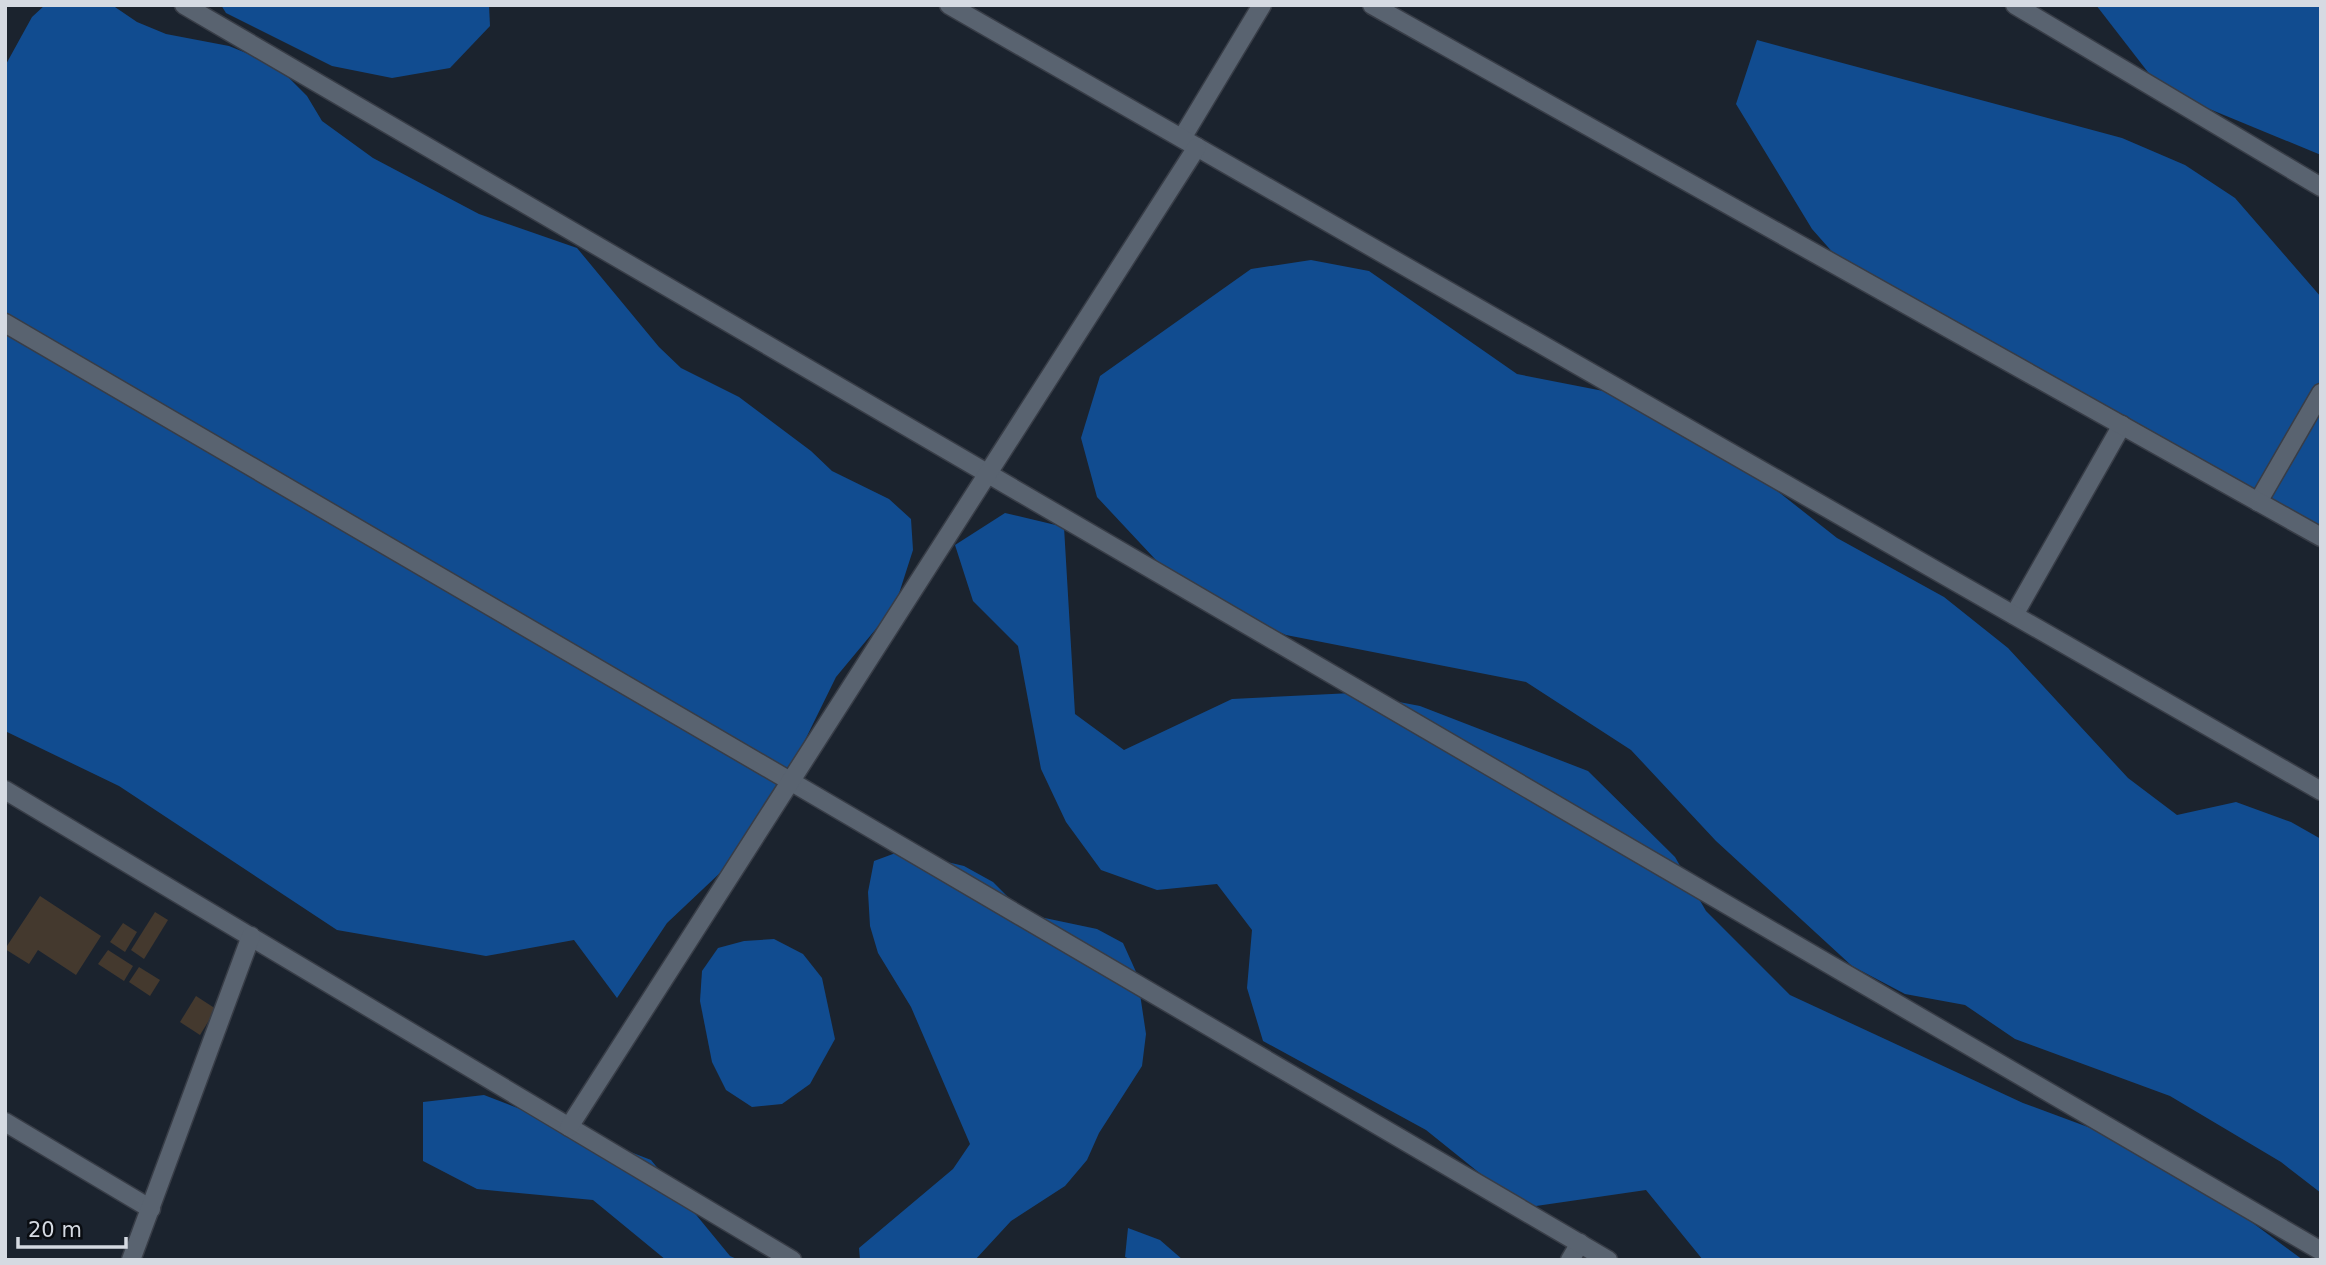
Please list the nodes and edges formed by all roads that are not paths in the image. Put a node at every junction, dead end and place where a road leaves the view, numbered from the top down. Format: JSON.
{"nodes":[{"id":1,"x":184,"y":5,"type":"edge"},
{"id":2,"x":949,"y":5,"type":"edge"},
{"id":3,"x":1262,"y":5,"type":"edge"},
{"id":4,"x":1372,"y":5,"type":"edge"},
{"id":5,"x":2015,"y":5,"type":"edge"},
{"id":6,"x":1190,"y":143,"type":"junction"},
{"id":7,"x":2321,"y":187,"type":"edge"},
{"id":8,"x":5,"y":323,"type":"edge"},
{"id":9,"x":2321,"y":393,"type":"edge"},
{"id":10,"x":2122,"y":425,"type":"junction"},
{"id":11,"x":987,"y":474,"type":"junction"},
{"id":12,"x":2258,"y":502,"type":"junction"},
{"id":13,"x":2321,"y":537,"type":"edge"},
{"id":14,"x":2014,"y":615,"type":"junction"},
{"id":15,"x":790,"y":782,"type":"junction"},
{"id":16,"x":5,"y":790,"type":"edge"},
{"id":17,"x":2321,"y":791,"type":"edge"},
{"id":18,"x":251,"y":936,"type":"junction"},
{"id":19,"x":5,"y":1122,"type":"edge"},
{"id":20,"x":569,"y":1127,"type":"junction"},
{"id":21,"x":151,"y":1209,"type":"junction"},
{"id":22,"x":1580,"y":1243,"type":"junction"},
{"id":23,"x":2321,"y":1251,"type":"edge"},
{"id":24,"x":131,"y":1260,"type":"edge"},
{"id":25,"x":792,"y":1260,"type":"edge"},
{"id":26,"x":1570,"y":1260,"type":"edge"},
{"id":27,"x":1608,"y":1260,"type":"edge"}],
"edges":[{"from":1,"to":11,"type":"street"},
{"from":2,"to":6,"type":"street"},
{"from":3,"to":6,"type":"street"},
{"from":4,"to":10,"type":"street"},
{"from":5,"to":7,"type":"street"},
{"from":6,"to":11,"type":"street"},
{"from":6,"to":14,"type":"street"},
{"from":8,"to":15,"type":"street"},
{"from":9,"to":12,"type":"street"},
{"from":10,"to":12,"type":"street"},
{"from":10,"to":14,"type":"street"},
{"from":11,"to":15,"type":"street"},
{"from":11,"to":23,"type":"street"},
{"from":12,"to":13,"type":"street"},
{"from":14,"to":17,"type":"street"},
{"from":15,"to":20,"type":"street"},
{"from":15,"to":22,"type":"street"},
{"from":16,"to":18,"type":"street"},
{"from":18,"to":20,"type":"street"},
{"from":18,"to":21,"type":"street"},
{"from":19,"to":21,"type":"street"},
{"from":20,"to":25,"type":"street"},
{"from":21,"to":24,"type":"street"},
{"from":22,"to":26,"type":"street"},
{"from":22,"to":27,"type":"street"}]}
